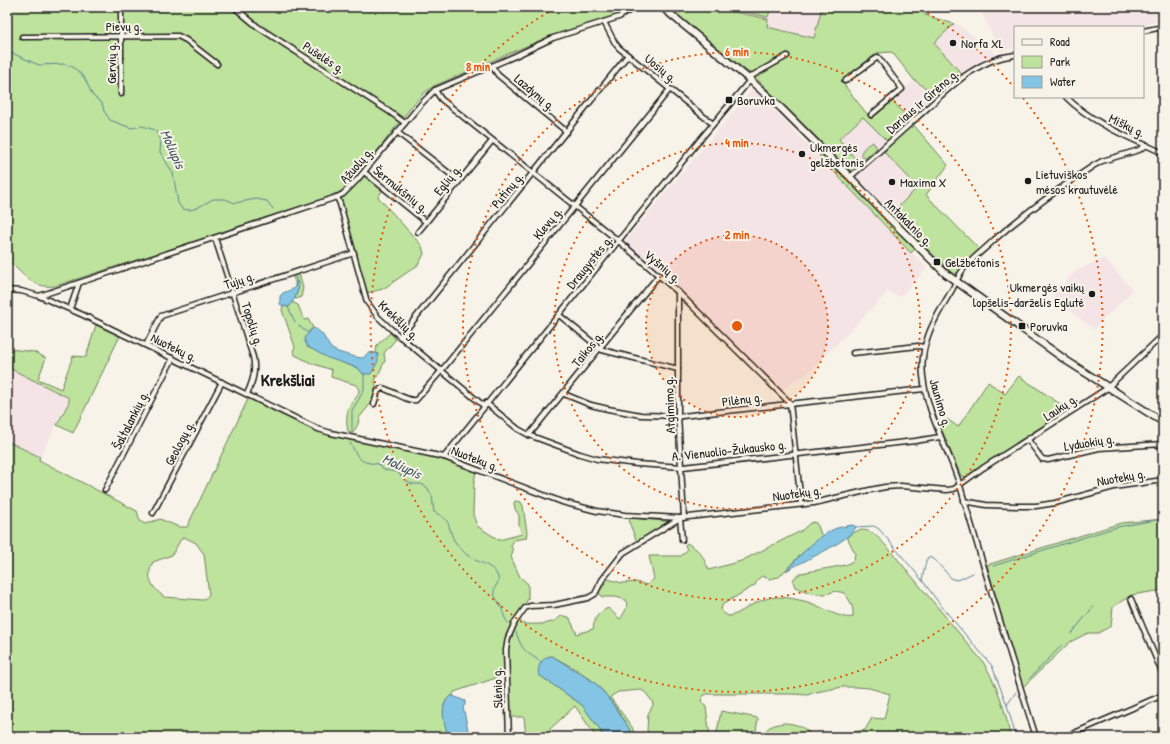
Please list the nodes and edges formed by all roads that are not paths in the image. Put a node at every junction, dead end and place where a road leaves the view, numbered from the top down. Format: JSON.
{"nodes":[{"id":1,"x":121,"y":7,"type":"edge"},
{"id":2,"x":234,"y":7,"type":"edge"},
{"id":3,"x":635,"y":7,"type":"edge"},
{"id":4,"x":662,"y":7,"type":"edge"},
{"id":5,"x":604,"y":22,"type":"junction"},
{"id":6,"x":1163,"y":27,"type":"edge"},
{"id":7,"x":1144,"y":31,"type":"edge"},
{"id":8,"x":121,"y":36,"type":"junction"},
{"id":9,"x":22,"y":37,"type":"dead end"},
{"id":10,"x":628,"y":55,"type":"junction"},
{"id":11,"x":1014,"y":55,"type":"edge"},
{"id":12,"x":787,"y":56,"type":"dead end"},
{"id":13,"x":216,"y":64,"type":"dead end"},
{"id":14,"x":492,"y":66,"type":"junction"},
{"id":15,"x":749,"y":79,"type":"junction"},
{"id":16,"x":845,"y":81,"type":"dead end"},
{"id":17,"x":670,"y":89,"type":"junction"},
{"id":18,"x":435,"y":90,"type":"junction"},
{"id":19,"x":121,"y":94,"type":"dead end"},
{"id":20,"x":1067,"y":98,"type":"edge"},
{"id":21,"x":871,"y":115,"type":"dead end"},
{"id":22,"x":405,"y":123,"type":"junction"},
{"id":23,"x":713,"y":124,"type":"junction"},
{"id":24,"x":397,"y":132,"type":"junction"},
{"id":25,"x":567,"y":132,"type":"junction"},
{"id":26,"x":492,"y":141,"type":"junction"},
{"id":27,"x":1147,"y":145,"type":"junction"},
{"id":28,"x":1163,"y":153,"type":"edge"},
{"id":29,"x":364,"y":172,"type":"junction"},
{"id":30,"x":534,"y":173,"type":"junction"},
{"id":31,"x":850,"y":177,"type":"junction"},
{"id":32,"x":459,"y":181,"type":"junction"},
{"id":33,"x":337,"y":197,"type":"junction"},
{"id":34,"x":574,"y":206,"type":"junction"},
{"id":35,"x":426,"y":222,"type":"junction"},
{"id":36,"x":418,"y":232,"type":"dead end"},
{"id":37,"x":215,"y":238,"type":"junction"},
{"id":38,"x":618,"y":241,"type":"junction"},
{"id":39,"x":354,"y":253,"type":"junction"},
{"id":40,"x":659,"y":275,"type":"junction"},
{"id":41,"x":956,"y":281,"type":"junction"},
{"id":42,"x":79,"y":283,"type":"junction"},
{"id":43,"x":7,"y":290,"type":"edge"},
{"id":44,"x":678,"y":292,"type":"junction"},
{"id":45,"x":232,"y":293,"type":"junction"},
{"id":46,"x":39,"y":296,"type":"junction"},
{"id":47,"x":70,"y":310,"type":"junction"},
{"id":48,"x":559,"y":315,"type":"junction"},
{"id":49,"x":1163,"y":335,"type":"edge"},
{"id":50,"x":400,"y":337,"type":"junction"},
{"id":51,"x":146,"y":345,"type":"junction"},
{"id":52,"x":924,"y":347,"type":"junction"},
{"id":53,"x":600,"y":349,"type":"junction"},
{"id":54,"x":853,"y":353,"type":"dead end"},
{"id":55,"x":173,"y":358,"type":"junction"},
{"id":56,"x":678,"y":369,"type":"junction"},
{"id":57,"x":441,"y":371,"type":"junction"},
{"id":58,"x":222,"y":382,"type":"junction"},
{"id":59,"x":1108,"y":386,"type":"junction"},
{"id":60,"x":924,"y":389,"type":"junction"},
{"id":61,"x":247,"y":394,"type":"junction"},
{"id":62,"x":564,"y":394,"type":"junction"},
{"id":63,"x":790,"y":403,"type":"junction"},
{"id":64,"x":374,"y":404,"type":"dead end"},
{"id":65,"x":485,"y":405,"type":"junction"},
{"id":66,"x":678,"y":416,"type":"junction"},
{"id":67,"x":1163,"y":422,"type":"edge"},
{"id":68,"x":530,"y":435,"type":"junction"},
{"id":69,"x":940,"y":437,"type":"junction"},
{"id":70,"x":1028,"y":440,"type":"junction"},
{"id":71,"x":1163,"y":444,"type":"edge"},
{"id":72,"x":795,"y":454,"type":"junction"},
{"id":73,"x":444,"y":457,"type":"junction"},
{"id":74,"x":680,"y":467,"type":"junction"},
{"id":75,"x":1163,"y":480,"type":"edge"},
{"id":76,"x":960,"y":485,"type":"junction"},
{"id":77,"x":105,"y":490,"type":"dead end"},
{"id":78,"x":964,"y":501,"type":"junction"},
{"id":79,"x":800,"y":504,"type":"junction"},
{"id":80,"x":153,"y":513,"type":"dead end"},
{"id":81,"x":682,"y":518,"type":"junction"},
{"id":82,"x":682,"y":540,"type":"dead end"},
{"id":83,"x":1131,"y":599,"type":"dead end"},
{"id":84,"x":1163,"y":675,"type":"edge"},
{"id":85,"x":1163,"y":695,"type":"edge"},
{"id":86,"x":508,"y":737,"type":"edge"},
{"id":87,"x":1036,"y":737,"type":"edge"},
{"id":88,"x":1065,"y":737,"type":"edge"}],
"edges":[{"from":1,"to":8,"type":"street","name":"Gervių g."},
{"from":2,"to":22,"type":"street","name":"Pušelės g."},
{"from":3,"to":5,"type":"street","name":"Ąžuolų g."},
{"from":4,"to":15,"type":"main road","name":"Antakalnio g."},
{"from":5,"to":10,"type":"street","name":"Uosių g."},
{"from":5,"to":14,"type":"street","name":"Ąžuolų g."},
{"from":6,"to":7,"type":"street"},
{"from":8,"to":9,"type":"street","name":"Pievų g."},
{"from":8,"to":13,"type":"street","name":"Pievų g."},
{"from":8,"to":19,"type":"street","name":"Gervių g."},
{"from":10,"to":17,"type":"street","name":"Uosių g."},
{"from":10,"to":25,"type":"street","name":"Putinų g."},
{"from":11,"to":31,"type":"street","name":"Dariaus ir Girėno g."},
{"from":12,"to":15,"type":"street"},
{"from":14,"to":18,"type":"street","name":"Ąžuolų g."},
{"from":14,"to":25,"type":"street","name":"Lazdynų g."},
{"from":15,"to":23,"type":"street","name":"Draugystės g."},
{"from":15,"to":31,"type":"main road","name":"Antakalnio g."},
{"from":16,"to":21,"type":"street"},
{"from":17,"to":23,"type":"street","name":"Uosių g."},
{"from":17,"to":34,"type":"street","name":"Klevų g."},
{"from":18,"to":22,"type":"street","name":"Ąžuolų g."},
{"from":18,"to":26,"type":"street","name":"Vyšnių g."},
{"from":20,"to":27,"type":"street","name":"Miškų g."},
{"from":22,"to":24,"type":"street","name":"Ąžuolų g."},
{"from":23,"to":38,"type":"street","name":"Draugystės g."},
{"from":24,"to":29,"type":"street","name":"Ąžuolų g."},
{"from":24,"to":32,"type":"street"},
{"from":25,"to":30,"type":"street","name":"Putinų g."},
{"from":26,"to":30,"type":"street","name":"Vyšnių g."},
{"from":26,"to":32,"type":"street","name":"Eglių g."},
{"from":27,"to":28,"type":"street","name":"Miškų g."},
{"from":27,"to":41,"type":"street","name":"Jaunimo g."},
{"from":29,"to":33,"type":"street","name":"Ąžuolų g."},
{"from":29,"to":35,"type":"street","name":"Šermukšnių g."},
{"from":30,"to":34,"type":"street","name":"Vyšnių g."},
{"from":30,"to":50,"type":"street","name":"Putinų g."},
{"from":31,"to":41,"type":"main road","name":"Antakalnio g."},
{"from":32,"to":35,"type":"street","name":"Eglių g."},
{"from":33,"to":37,"type":"street","name":"Ąžuolų g."},
{"from":33,"to":39,"type":"street","name":"Krekšlių g."},
{"from":34,"to":38,"type":"street","name":"Vyšnių g."},
{"from":34,"to":57,"type":"street","name":"Klevų g."},
{"from":35,"to":36,"type":"street","name":"Eglių g."},
{"from":37,"to":42,"type":"street","name":"Ąžuolų g."},
{"from":37,"to":45,"type":"street","name":"Topolių g."},
{"from":38,"to":40,"type":"street","name":"Vyšnių g."},
{"from":38,"to":48,"type":"street","name":"Draugystės g."},
{"from":39,"to":45,"type":"street","name":"Tujų g."},
{"from":39,"to":50,"type":"street","name":"Krekšlių g."},
{"from":40,"to":44,"type":"street","name":"Vyšnių g."},
{"from":40,"to":53,"type":"street","name":"Taikos g."},
{"from":41,"to":52,"type":"street","name":"Jaunimo g."},
{"from":41,"to":59,"type":"main road","name":"Antakalnio g."},
{"from":42,"to":46,"type":"street","name":"Ąžuolų g."},
{"from":42,"to":47,"type":"street"},
{"from":43,"to":46,"type":"street","name":"Nuotekų g."},
{"from":44,"to":56,"type":"street","name":"Atgimimo g."},
{"from":44,"to":63,"type":"street","name":"Vyšnių g."},
{"from":45,"to":51,"type":"street","name":"Tujų g."},
{"from":45,"to":61,"type":"street","name":"Topolių g."},
{"from":46,"to":47,"type":"street","name":"Nuotekų g."},
{"from":47,"to":51,"type":"street","name":"Nuotekų g."},
{"from":48,"to":53,"type":"street"},
{"from":48,"to":65,"type":"street","name":"Draugystės g."},
{"from":49,"to":59,"type":"street","name":"Laukų g."},
{"from":50,"to":57,"type":"street","name":"Krekšlių g."},
{"from":51,"to":55,"type":"street","name":"Nuotekų g."},
{"from":52,"to":54,"type":"street"},
{"from":52,"to":60,"type":"street","name":"Jaunimo g."},
{"from":53,"to":56,"type":"street"},
{"from":53,"to":62,"type":"street","name":"Taikos g."},
{"from":55,"to":58,"type":"street","name":"Nuotekų g."},
{"from":55,"to":77,"type":"street","name":"Šaltalankių g."},
{"from":56,"to":66,"type":"street","name":"Atgimimo g."},
{"from":57,"to":64,"type":"street","name":"Klevų g."},
{"from":57,"to":65,"type":"street","name":"Krekšlių g."},
{"from":58,"to":61,"type":"street","name":"Nuotekų g."},
{"from":58,"to":80,"type":"street","name":"Geologų g."},
{"from":59,"to":67,"type":"main road","name":"Antakalnio g."},
{"from":59,"to":70,"type":"street","name":"Laukų g."},
{"from":60,"to":63,"type":"street","name":"Pilėnų g."},
{"from":60,"to":69,"type":"street","name":"Jaunimo g."},
{"from":61,"to":73,"type":"street","name":"Nuotekų g."},
{"from":62,"to":66,"type":"street","name":"Pilėnų g."},
{"from":62,"to":68,"type":"street","name":"Taikos g."},
{"from":63,"to":66,"type":"street","name":"Pilėnų g."},
{"from":63,"to":72,"type":"street"},
{"from":65,"to":68,"type":"street","name":"A. Vienuolio-Žukausko g."},
{"from":65,"to":73,"type":"street","name":"Draugystės g."},
{"from":66,"to":74,"type":"street","name":"Atgimimo g."},
{"from":68,"to":74,"type":"street","name":"A. Vienuolio-Žukausko g."},
{"from":69,"to":72,"type":"street","name":"A. Vienuolio-Žukausko g."},
{"from":69,"to":76,"type":"street","name":"Jaunimo g."},
{"from":70,"to":71,"type":"street","name":"Lyduokių g."},
{"from":70,"to":76,"type":"street","name":"Laukų g."},
{"from":72,"to":74,"type":"street","name":"A. Vienuolio-Žukausko g."},
{"from":72,"to":79,"type":"street"},
{"from":73,"to":81,"type":"street","name":"Nuotekų g."},
{"from":74,"to":81,"type":"street","name":"Atgimimo g."},
{"from":75,"to":78,"type":"street","name":"Nuotekų g."},
{"from":76,"to":78,"type":"street","name":"Jaunimo g."},
{"from":76,"to":79,"type":"street","name":"Nuotekų g."},
{"from":78,"to":87,"type":"street","name":"Jaunimo g."},
{"from":79,"to":81,"type":"street","name":"Nuotekų g."},
{"from":81,"to":82,"type":"street","name":"Atgimimo g."},
{"from":81,"to":86,"type":"street","name":"Slėnio g."},
{"from":83,"to":84,"type":"street"},
{"from":85,"to":88,"type":"street"}]}
